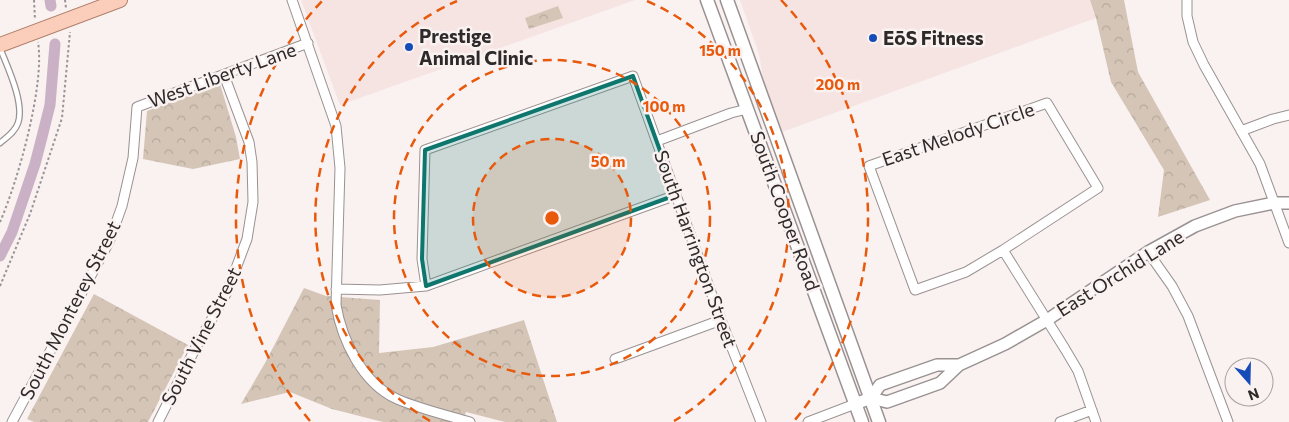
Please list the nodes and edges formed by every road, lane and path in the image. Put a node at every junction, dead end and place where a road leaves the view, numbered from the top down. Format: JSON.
{"nodes":[{"id":1,"x":120,"y":0,"type":"edge"},
{"id":2,"x":292,"y":0,"type":"edge"},
{"id":3,"x":707,"y":0,"type":"edge"},
{"id":4,"x":727,"y":0,"type":"edge"},
{"id":5,"x":1187,"y":0,"type":"edge"},
{"id":6,"x":65,"y":20,"type":"junction"},
{"id":7,"x":308,"y":43,"type":"junction"},
{"id":8,"x":0,"y":46,"type":"edge"},
{"id":9,"x":224,"y":75,"type":"junction"},
{"id":10,"x":765,"y":102,"type":"junction"},
{"id":11,"x":137,"y":107,"type":"joint"},
{"id":12,"x":747,"y":109,"type":"junction"},
{"id":13,"x":1289,"y":115,"type":"edge"},
{"id":14,"x":1241,"y":132,"type":"junction"},
{"id":15,"x":657,"y":141,"type":"junction"},
{"id":16,"x":0,"y":143,"type":"edge"},
{"id":17,"x":676,"y":195,"type":"junction"},
{"id":18,"x":1289,"y":203,"type":"edge"},
{"id":19,"x":1274,"y":204,"type":"junction"},
{"id":20,"x":1289,"y":243,"type":"edge"},
{"id":21,"x":1003,"y":250,"type":"junction"},
{"id":22,"x":1148,"y":252,"type":"junction"},
{"id":23,"x":0,"y":286,"type":"edge"},
{"id":24,"x":426,"y":286,"type":"junction"},
{"id":25,"x":336,"y":289,"type":"junction"},
{"id":26,"x":722,"y":320,"type":"junction"},
{"id":27,"x":1047,"y":320,"type":"junction"},
{"id":28,"x":614,"y":359,"type":"dead end"},
{"id":29,"x":959,"y":365,"type":"junction"},
{"id":30,"x":871,"y":398,"type":"junction"},
{"id":31,"x":855,"y":404,"type":"junction"},
{"id":32,"x":1092,"y":410,"type":"junction"},
{"id":33,"x":13,"y":422,"type":"edge"},
{"id":34,"x":158,"y":422,"type":"edge"},
{"id":35,"x":470,"y":422,"type":"edge"},
{"id":36,"x":761,"y":422,"type":"edge"},
{"id":37,"x":808,"y":422,"type":"edge"},
{"id":38,"x":862,"y":422,"type":"edge"},
{"id":39,"x":879,"y":422,"type":"edge"},
{"id":40,"x":1060,"y":422,"type":"edge"},
{"id":41,"x":1096,"y":422,"type":"edge"},
{"id":42,"x":1228,"y":422,"type":"edge"}],
"edges":[{"from":1,"to":6,"type":"main road"},
{"from":2,"to":7,"type":"street"},
{"from":3,"to":12,"type":"main road","name":"South Cooper Road"},
{"from":4,"to":10,"type":"main road","name":"South Cooper Road"},
{"from":5,"to":14,"type":"street"},
{"from":6,"to":8,"type":"main road"},
{"from":6,"to":23,"type":"path"},
{"from":7,"to":9,"type":"street","name":"West Liberty Lane"},
{"from":7,"to":25,"type":"street"},
{"from":8,"to":16,"type":"lane"},
{"from":9,"to":11,"type":"street","name":"West Liberty Lane"},
{"from":9,"to":34,"type":"street","name":"South Vine Street"},
{"from":10,"to":12,"type":"main road"},
{"from":10,"to":30,"type":"main road","name":"South Cooper Road"},
{"from":11,"to":33,"type":"street","name":"South Monterey Street"},
{"from":12,"to":15,"type":"street"},
{"from":12,"to":31,"type":"main road","name":"South Cooper Road"},
{"from":13,"to":14,"type":"street"},
{"from":14,"to":19,"type":"street"},
{"from":15,"to":17,"type":"street","name":"South Harrington Street"},
{"from":15,"to":24,"type":"street","name":"South Harrington Street"},
{"from":17,"to":24,"type":"street"},
{"from":17,"to":26,"type":"street","name":"South Harrington Street"},
{"from":18,"to":19,"type":"street","name":"East Orchid Lane"},
{"from":19,"to":20,"type":"street"},
{"from":19,"to":22,"type":"street","name":"East Orchid Lane"},
{"from":21,"to":21,"type":"street","name":"East Melody Circle"},
{"from":21,"to":27,"type":"street"},
{"from":22,"to":27,"type":"street","name":"East Orchid Lane"},
{"from":22,"to":42,"type":"street"},
{"from":24,"to":25,"type":"street"},
{"from":25,"to":35,"type":"street"},
{"from":26,"to":28,"type":"street"},
{"from":26,"to":36,"type":"street","name":"South Harrington Street"},
{"from":27,"to":29,"type":"street","name":"East Orchid Lane"},
{"from":27,"to":32,"type":"street"},
{"from":29,"to":30,"type":"street","name":"East Orchid Lane"},
{"from":29,"to":30,"type":"street","name":"East Orchid Lane"},
{"from":30,"to":31,"type":"street","name":"East Orchid Lane"},
{"from":30,"to":39,"type":"main road","name":"South Cooper Road"},
{"from":31,"to":37,"type":"street"},
{"from":31,"to":38,"type":"main road","name":"South Cooper Road"},
{"from":32,"to":40,"type":"street"},
{"from":32,"to":41,"type":"street"}]}
